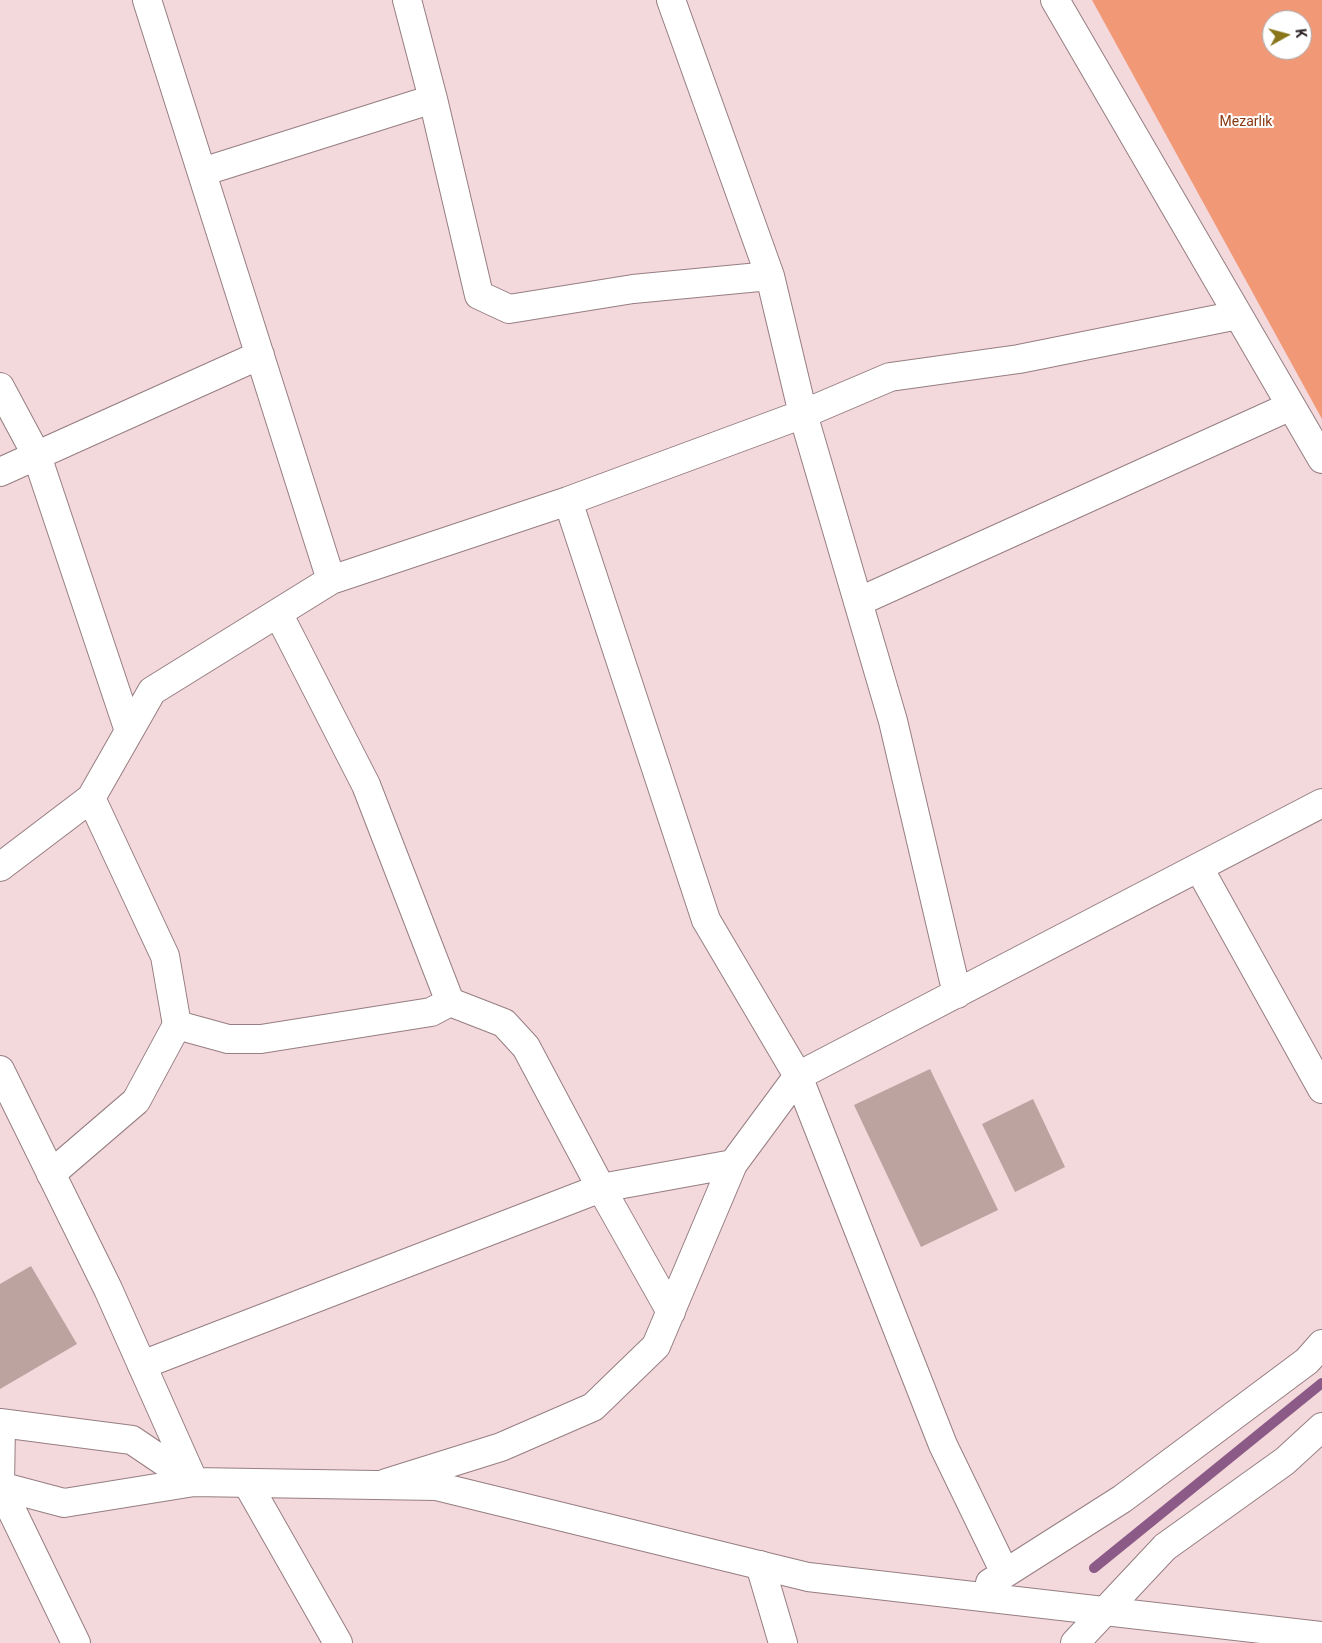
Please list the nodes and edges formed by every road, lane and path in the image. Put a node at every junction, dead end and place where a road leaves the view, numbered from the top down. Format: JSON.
{"nodes":[{"id":1,"x":147,"y":0,"type":"edge"},
{"id":2,"x":407,"y":0,"type":"edge"},
{"id":3,"x":671,"y":0,"type":"edge"},
{"id":4,"x":1055,"y":0,"type":"edge"},
{"id":5,"x":434,"y":99,"type":"junction"},
{"id":6,"x":202,"y":172,"type":"junction"},
{"id":7,"x":770,"y":276,"type":"junction"},
{"id":8,"x":1238,"y":314,"type":"junction"},
{"id":9,"x":260,"y":354,"type":"junction"},
{"id":10,"x":0,"y":387,"type":"edge"},
{"id":11,"x":1291,"y":406,"type":"junction"},
{"id":12,"x":803,"y":414,"type":"junction"},
{"id":13,"x":37,"y":456,"type":"junction"},
{"id":14,"x":1322,"y":459,"type":"edge"},
{"id":15,"x":0,"y":472,"type":"edge"},
{"id":16,"x":568,"y":501,"type":"junction"},
{"id":17,"x":332,"y":580,"type":"junction"},
{"id":18,"x":858,"y":602,"type":"junction"},
{"id":19,"x":278,"y":613,"type":"junction"},
{"id":20,"x":129,"y":731,"type":"junction"},
{"id":21,"x":91,"y":798,"type":"junction"},
{"id":22,"x":1322,"y":803,"type":"edge"},
{"id":23,"x":0,"y":868,"type":"edge"},
{"id":24,"x":1199,"y":868,"type":"junction"},
{"id":25,"x":957,"y":994,"type":"junction"},
{"id":26,"x":450,"y":1002,"type":"junction"},
{"id":27,"x":177,"y":1026,"type":"junction"},
{"id":28,"x":0,"y":1070,"type":"edge"},
{"id":29,"x":798,"y":1076,"type":"junction"},
{"id":30,"x":1322,"y":1090,"type":"edge"},
{"id":31,"x":733,"y":1164,"type":"junction"},
{"id":32,"x":51,"y":1174,"type":"junction"},
{"id":33,"x":601,"y":1188,"type":"junction"},
{"id":34,"x":671,"y":1312,"type":"junction"},
{"id":35,"x":1322,"y":1344,"type":"edge"},
{"id":36,"x":142,"y":1365,"type":"junction"},
{"id":37,"x":1,"y":1423,"type":"edge"},
{"id":38,"x":1322,"y":1426,"type":"edge"},
{"id":39,"x":1322,"y":1440,"type":"edge"},
{"id":40,"x":1285,"y":1461,"type":"junction"},
{"id":41,"x":194,"y":1482,"type":"junction"},
{"id":42,"x":248,"y":1483,"type":"junction"},
{"id":43,"x":377,"y":1485,"type":"junction"},
{"id":44,"x":0,"y":1486,"type":"edge"},
{"id":45,"x":760,"y":1565,"type":"junction"},
{"id":46,"x":1005,"y":1573,"type":"junction"},
{"id":47,"x":970,"y":1596,"type":"junction"},
{"id":48,"x":1105,"y":1611,"type":"junction"},
{"id":49,"x":1322,"y":1636,"type":"edge"},
{"id":50,"x":76,"y":1643,"type":"edge"},
{"id":51,"x":338,"y":1643,"type":"edge"},
{"id":52,"x":783,"y":1643,"type":"edge"},
{"id":53,"x":1075,"y":1643,"type":"edge"}],
"edges":[{"from":1,"to":6,"type":"street"},
{"from":2,"to":5,"type":"street"},
{"from":3,"to":7,"type":"street"},
{"from":4,"to":8,"type":"street"},
{"from":5,"to":6,"type":"street"},
{"from":5,"to":7,"type":"street"},
{"from":6,"to":9,"type":"street"},
{"from":7,"to":12,"type":"street"},
{"from":8,"to":11,"type":"street"},
{"from":8,"to":12,"type":"street"},
{"from":9,"to":13,"type":"street"},
{"from":9,"to":17,"type":"street"},
{"from":10,"to":13,"type":"street"},
{"from":11,"to":14,"type":"street"},
{"from":11,"to":18,"type":"street"},
{"from":12,"to":16,"type":"street"},
{"from":12,"to":18,"type":"street"},
{"from":13,"to":15,"type":"street"},
{"from":13,"to":20,"type":"street"},
{"from":16,"to":17,"type":"street"},
{"from":16,"to":29,"type":"street"},
{"from":17,"to":19,"type":"street"},
{"from":18,"to":25,"type":"street"},
{"from":19,"to":20,"type":"street"},
{"from":19,"to":26,"type":"street"},
{"from":20,"to":21,"type":"street"},
{"from":21,"to":23,"type":"street"},
{"from":21,"to":27,"type":"street"},
{"from":22,"to":24,"type":"street"},
{"from":24,"to":25,"type":"street"},
{"from":24,"to":30,"type":"street"},
{"from":25,"to":29,"type":"street"},
{"from":26,"to":27,"type":"street"},
{"from":26,"to":33,"type":"street"},
{"from":27,"to":32,"type":"street"},
{"from":28,"to":32,"type":"street"},
{"from":29,"to":31,"type":"street"},
{"from":29,"to":46,"type":"street"},
{"from":31,"to":33,"type":"street"},
{"from":31,"to":34,"type":"street"},
{"from":32,"to":36,"type":"street"},
{"from":33,"to":34,"type":"street"},
{"from":33,"to":36,"type":"street"},
{"from":34,"to":43,"type":"street"},
{"from":35,"to":46,"type":"street"},
{"from":36,"to":41,"type":"street"},
{"from":37,"to":41,"type":"street"},
{"from":37,"to":44,"type":"street"},
{"from":38,"to":40,"type":"street"},
{"from":39,"to":40,"type":"street"},
{"from":40,"to":48,"type":"street"},
{"from":41,"to":42,"type":"street"},
{"from":41,"to":44,"type":"street"},
{"from":42,"to":43,"type":"street"},
{"from":42,"to":51,"type":"street"},
{"from":43,"to":45,"type":"street"},
{"from":44,"to":50,"type":"street"},
{"from":45,"to":47,"type":"street"},
{"from":45,"to":52,"type":"street"},
{"from":46,"to":47,"type":"street"},
{"from":47,"to":48,"type":"street"},
{"from":48,"to":49,"type":"street"},
{"from":48,"to":53,"type":"street"}]}
